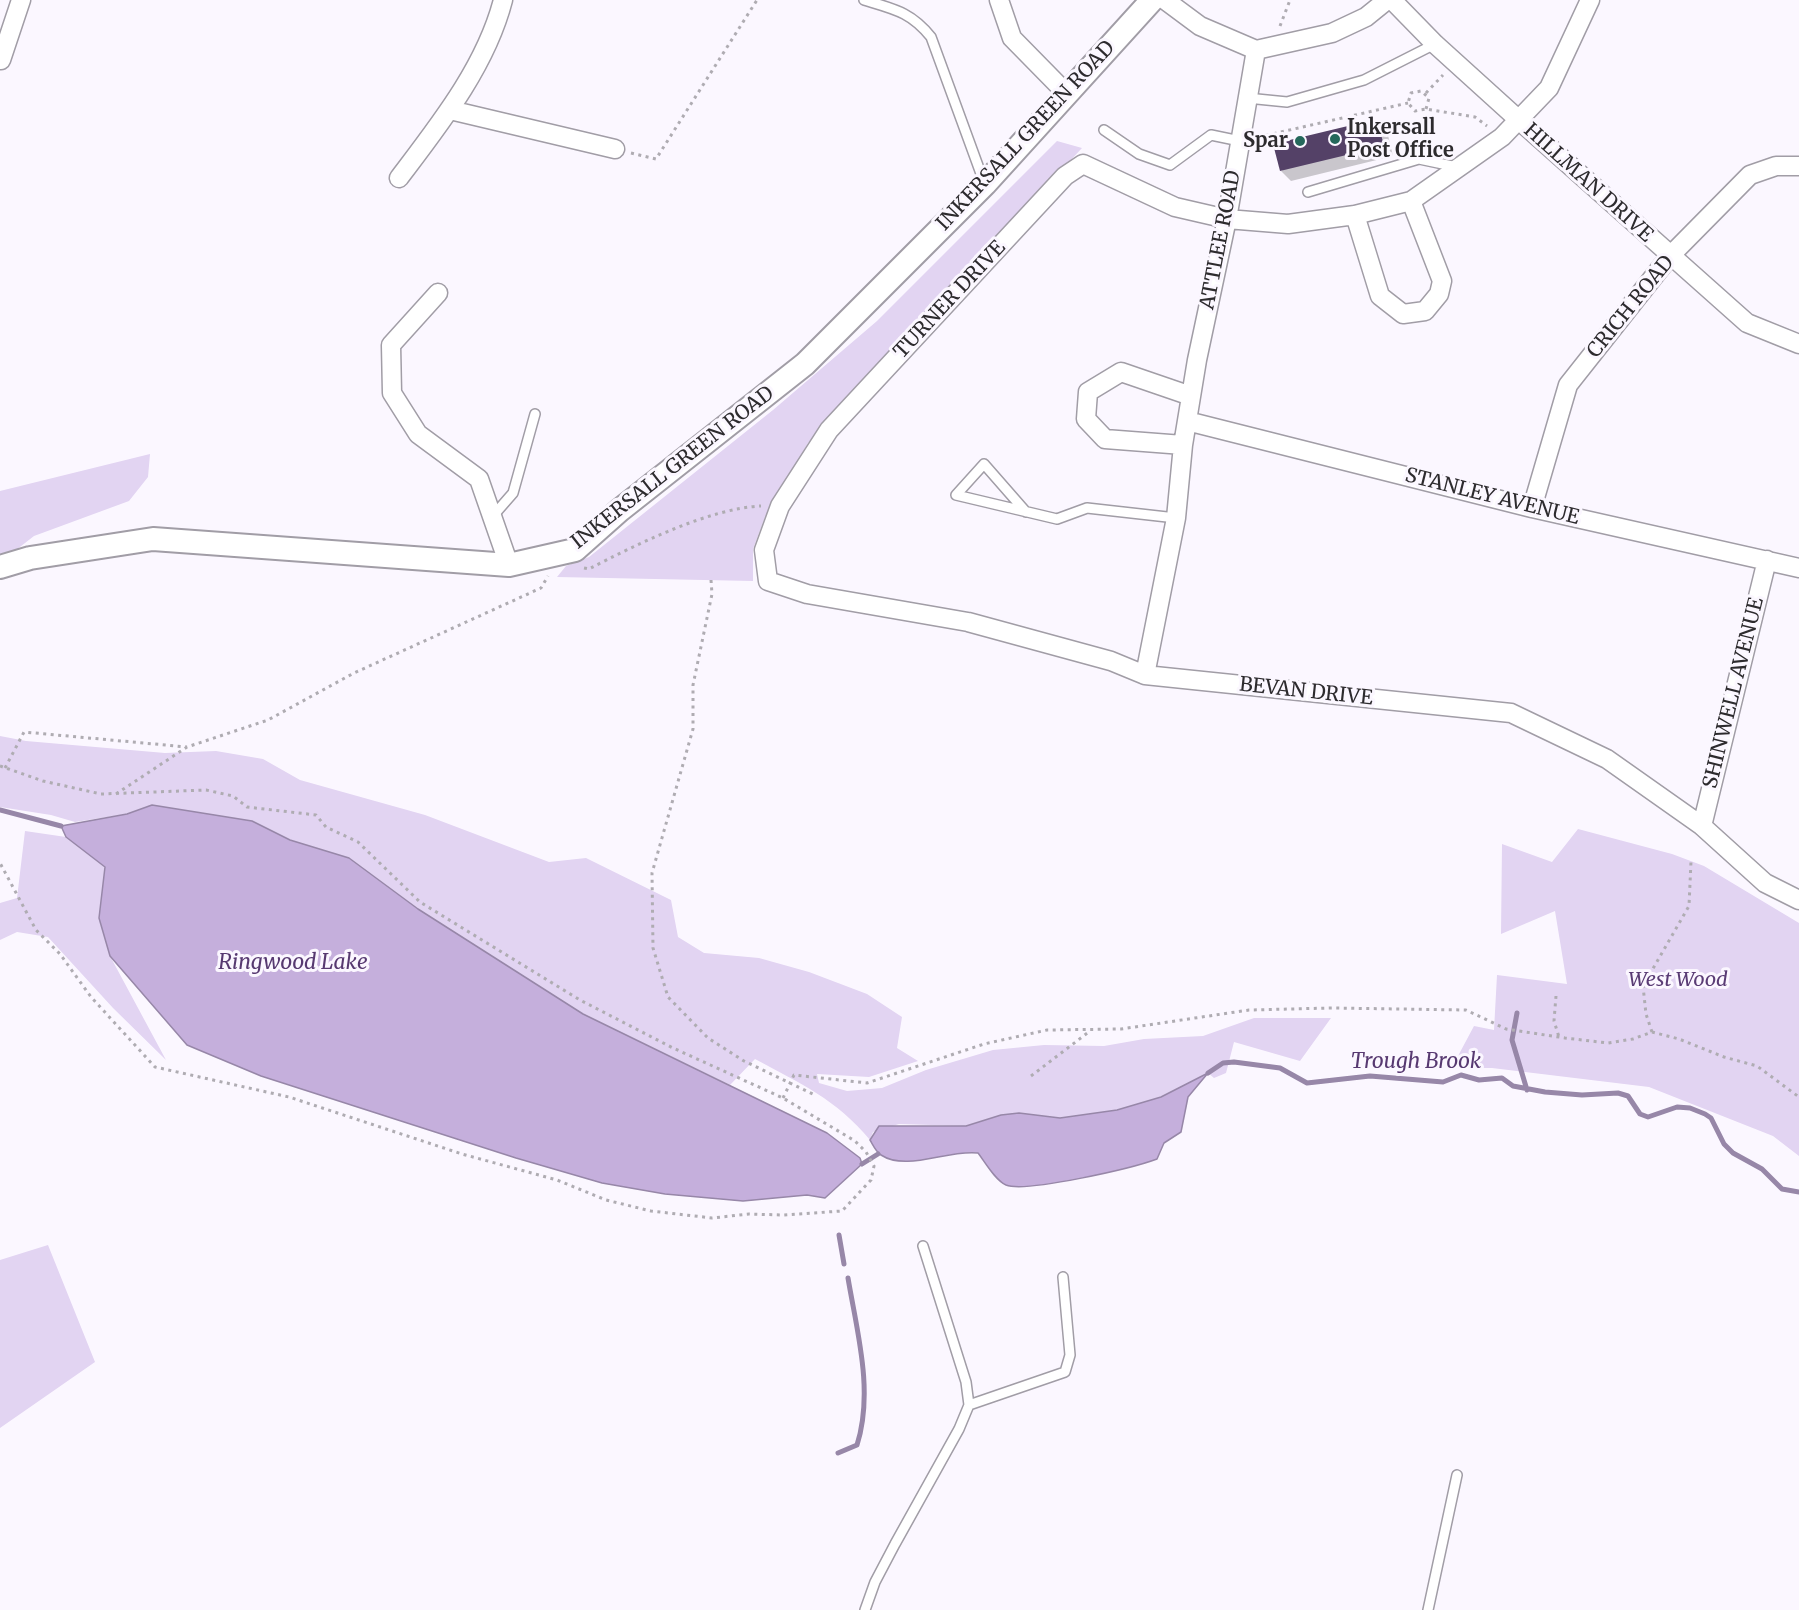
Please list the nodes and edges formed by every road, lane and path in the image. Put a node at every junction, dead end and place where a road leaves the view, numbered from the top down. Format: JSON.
{"nodes":[{"id":1,"x":21,"y":0,"type":"edge"},
{"id":2,"x":504,"y":0,"type":"edge"},
{"id":3,"x":757,"y":0,"type":"edge"},
{"id":4,"x":864,"y":0,"type":"edge"},
{"id":5,"x":999,"y":0,"type":"edge"},
{"id":6,"x":1152,"y":0,"type":"edge"},
{"id":7,"x":1165,"y":0,"type":"edge"},
{"id":8,"x":1290,"y":0,"type":"edge"},
{"id":9,"x":1390,"y":0,"type":"edge"},
{"id":10,"x":1590,"y":0,"type":"edge"},
{"id":11,"x":1435,"y":44,"type":"junction"},
{"id":12,"x":1263,"y":48,"type":"junction"},
{"id":13,"x":1,"y":60,"type":"edge"},
{"id":14,"x":1455,"y":62,"type":"junction"},
{"id":15,"x":1426,"y":93,"type":"junction"},
{"id":16,"x":1067,"y":94,"type":"junction"},
{"id":17,"x":1247,"y":98,"type":"junction"},
{"id":18,"x":1408,"y":103,"type":"junction"},
{"id":19,"x":1426,"y":109,"type":"junction"},
{"id":20,"x":450,"y":110,"type":"junction"},
{"id":21,"x":1520,"y":121,"type":"junction"},
{"id":22,"x":1104,"y":130,"type":"dead end"},
{"id":23,"x":1502,"y":137,"type":"junction"},
{"id":24,"x":1240,"y":141,"type":"joint"},
{"id":25,"x":615,"y":149,"type":"joint"},
{"id":26,"x":1799,"y":166,"type":"edge"},
{"id":27,"x":1459,"y":167,"type":"junction"},
{"id":28,"x":399,"y":178,"type":"dead end"},
{"id":29,"x":985,"y":184,"type":"junction"},
{"id":30,"x":1308,"y":192,"type":"dead end"},
{"id":31,"x":1411,"y":201,"type":"junction"},
{"id":32,"x":1355,"y":215,"type":"junction"},
{"id":33,"x":1227,"y":219,"type":"junction"},
{"id":34,"x":1670,"y":256,"type":"junction"},
{"id":35,"x":438,"y":293,"type":"dead end"},
{"id":36,"x":1799,"y":344,"type":"edge"},
{"id":37,"x":1191,"y":396,"type":"junction"},
{"id":38,"x":535,"y":414,"type":"dead end"},
{"id":39,"x":1187,"y":421,"type":"junction"},
{"id":40,"x":1183,"y":445,"type":"junction"},
{"id":41,"x":780,"y":506,"type":"junction"},
{"id":42,"x":1532,"y":508,"type":"junction"},
{"id":43,"x":1026,"y":512,"type":"junction"},
{"id":44,"x":492,"y":517,"type":"junction"},
{"id":45,"x":1176,"y":518,"type":"junction"},
{"id":46,"x":550,"y":556,"type":"junction"},
{"id":47,"x":1767,"y":560,"type":"junction"},
{"id":48,"x":509,"y":565,"type":"junction"},
{"id":49,"x":0,"y":567,"type":"edge"},
{"id":50,"x":578,"y":567,"type":"dead end"},
{"id":51,"x":1799,"y":568,"type":"edge"},
{"id":52,"x":711,"y":580,"type":"dead end"},
{"id":53,"x":768,"y":580,"type":"joint"},
{"id":54,"x":1145,"y":675,"type":"junction"},
{"id":55,"x":187,"y":747,"type":"junction"},
{"id":56,"x":0,"y":766,"type":"edge"},
{"id":57,"x":5,"y":768,"type":"junction"},
{"id":58,"x":116,"y":794,"type":"junction"},
{"id":59,"x":1702,"y":826,"type":"junction"},
{"id":60,"x":1691,"y":861,"type":"dead end"},
{"id":61,"x":0,"y":863,"type":"edge"},
{"id":62,"x":1799,"y":900,"type":"edge"},
{"id":63,"x":1556,"y":996,"type":"dead end"},
{"id":64,"x":1092,"y":1029,"type":"junction"},
{"id":65,"x":1652,"y":1032,"type":"junction"},
{"id":66,"x":1559,"y":1037,"type":"junction"},
{"id":67,"x":1031,"y":1076,"type":"dead end"},
{"id":68,"x":791,"y":1083,"type":"junction"},
{"id":69,"x":815,"y":1095,"type":"dead end"},
{"id":70,"x":1799,"y":1097,"type":"edge"},
{"id":71,"x":783,"y":1098,"type":"junction"},
{"id":72,"x":922,"y":1246,"type":"dead end"},
{"id":73,"x":1063,"y":1277,"type":"dead end"},
{"id":74,"x":969,"y":1405,"type":"junction"},
{"id":75,"x":1457,"y":1475,"type":"dead end"},
{"id":76,"x":865,"y":1610,"type":"edge"},
{"id":77,"x":1428,"y":1610,"type":"edge"}],
"edges":[{"from":1,"to":13,"type":"street"},
{"from":2,"to":20,"type":"street"},
{"from":3,"to":25,"type":"path"},
{"from":4,"to":29,"type":"lane"},
{"from":5,"to":16,"type":"street"},
{"from":6,"to":16,"type":"street","name":"INKERSALL GREEN ROAD"},
{"from":7,"to":12,"type":"street"},
{"from":8,"to":12,"type":"path"},
{"from":9,"to":11,"type":"street","name":"HILLMAN DRIVE"},
{"from":9,"to":12,"type":"street"},
{"from":10,"to":21,"type":"street"},
{"from":11,"to":14,"type":"street","name":"HILLMAN DRIVE"},
{"from":11,"to":17,"type":"lane"},
{"from":12,"to":17,"type":"street","name":"ATTLEE ROAD"},
{"from":14,"to":15,"type":"path"},
{"from":14,"to":21,"type":"street","name":"HILLMAN DRIVE"},
{"from":15,"to":18,"type":"path"},
{"from":15,"to":19,"type":"path"},
{"from":16,"to":29,"type":"street","name":"INKERSALL GREEN ROAD"},
{"from":17,"to":33,"type":"street","name":"ATTLEE ROAD"},
{"from":18,"to":19,"type":"path"},
{"from":18,"to":24,"type":"path"},
{"from":19,"to":23,"type":"path"},
{"from":20,"to":25,"type":"street"},
{"from":20,"to":28,"type":"street"},
{"from":21,"to":23,"type":"street"},
{"from":21,"to":34,"type":"street","name":"HILLMAN DRIVE"},
{"from":22,"to":24,"type":"lane"},
{"from":23,"to":27,"type":"street"},
{"from":26,"to":34,"type":"street","name":"CRICH ROAD"},
{"from":27,"to":30,"type":"lane"},
{"from":27,"to":31,"type":"street"},
{"from":29,"to":46,"type":"street","name":"INKERSALL GREEN ROAD"},
{"from":31,"to":32,"type":"street"},
{"from":31,"to":32,"type":"street"},
{"from":32,"to":33,"type":"street"},
{"from":33,"to":37,"type":"street","name":"ATTLEE ROAD"},
{"from":33,"to":41,"type":"street","name":"TURNER DRIVE"},
{"from":34,"to":36,"type":"street","name":"HILLMAN DRIVE"},
{"from":34,"to":42,"type":"street","name":"CRICH ROAD"},
{"from":35,"to":44,"type":"street"},
{"from":37,"to":39,"type":"street","name":"ATTLEE ROAD"},
{"from":37,"to":40,"type":"street"},
{"from":38,"to":44,"type":"lane"},
{"from":39,"to":40,"type":"street","name":"ATTLEE ROAD"},
{"from":39,"to":42,"type":"street","name":"STANLEY AVENUE"},
{"from":40,"to":45,"type":"street","name":"ATTLEE ROAD"},
{"from":41,"to":50,"type":"path"},
{"from":41,"to":53,"type":"street","name":"TURNER DRIVE"},
{"from":42,"to":47,"type":"street","name":"STANLEY AVENUE"},
{"from":43,"to":43,"type":"lane"},
{"from":43,"to":45,"type":"lane"},
{"from":44,"to":48,"type":"street"},
{"from":45,"to":54,"type":"street","name":"ATTLEE ROAD"},
{"from":46,"to":48,"type":"street","name":"INKERSALL GREEN ROAD"},
{"from":46,"to":55,"type":"path"},
{"from":47,"to":51,"type":"street","name":"STANLEY AVENUE"},
{"from":47,"to":59,"type":"street","name":"SHINWELL AVENUE"},
{"from":48,"to":49,"type":"street","name":"INKERSALL GREEN ROAD"},
{"from":52,"to":68,"type":"path"},
{"from":53,"to":54,"type":"street","name":"BEVAN DRIVE"},
{"from":54,"to":59,"type":"street","name":"BEVAN DRIVE"},
{"from":55,"to":57,"type":"path"},
{"from":55,"to":58,"type":"path"},
{"from":56,"to":57,"type":"path"},
{"from":57,"to":58,"type":"path"},
{"from":58,"to":71,"type":"path"},
{"from":59,"to":62,"type":"street","name":"BEVAN DRIVE"},
{"from":60,"to":65,"type":"path"},
{"from":61,"to":71,"type":"path"},
{"from":63,"to":66,"type":"path"},
{"from":64,"to":66,"type":"path"},
{"from":64,"to":67,"type":"path"},
{"from":64,"to":68,"type":"path"},
{"from":65,"to":66,"type":"path"},
{"from":65,"to":70,"type":"path"},
{"from":68,"to":69,"type":"path"},
{"from":68,"to":71,"type":"path"},
{"from":72,"to":74,"type":"lane"},
{"from":73,"to":74,"type":"lane"},
{"from":74,"to":76,"type":"lane"},
{"from":75,"to":77,"type":"lane"}]}
